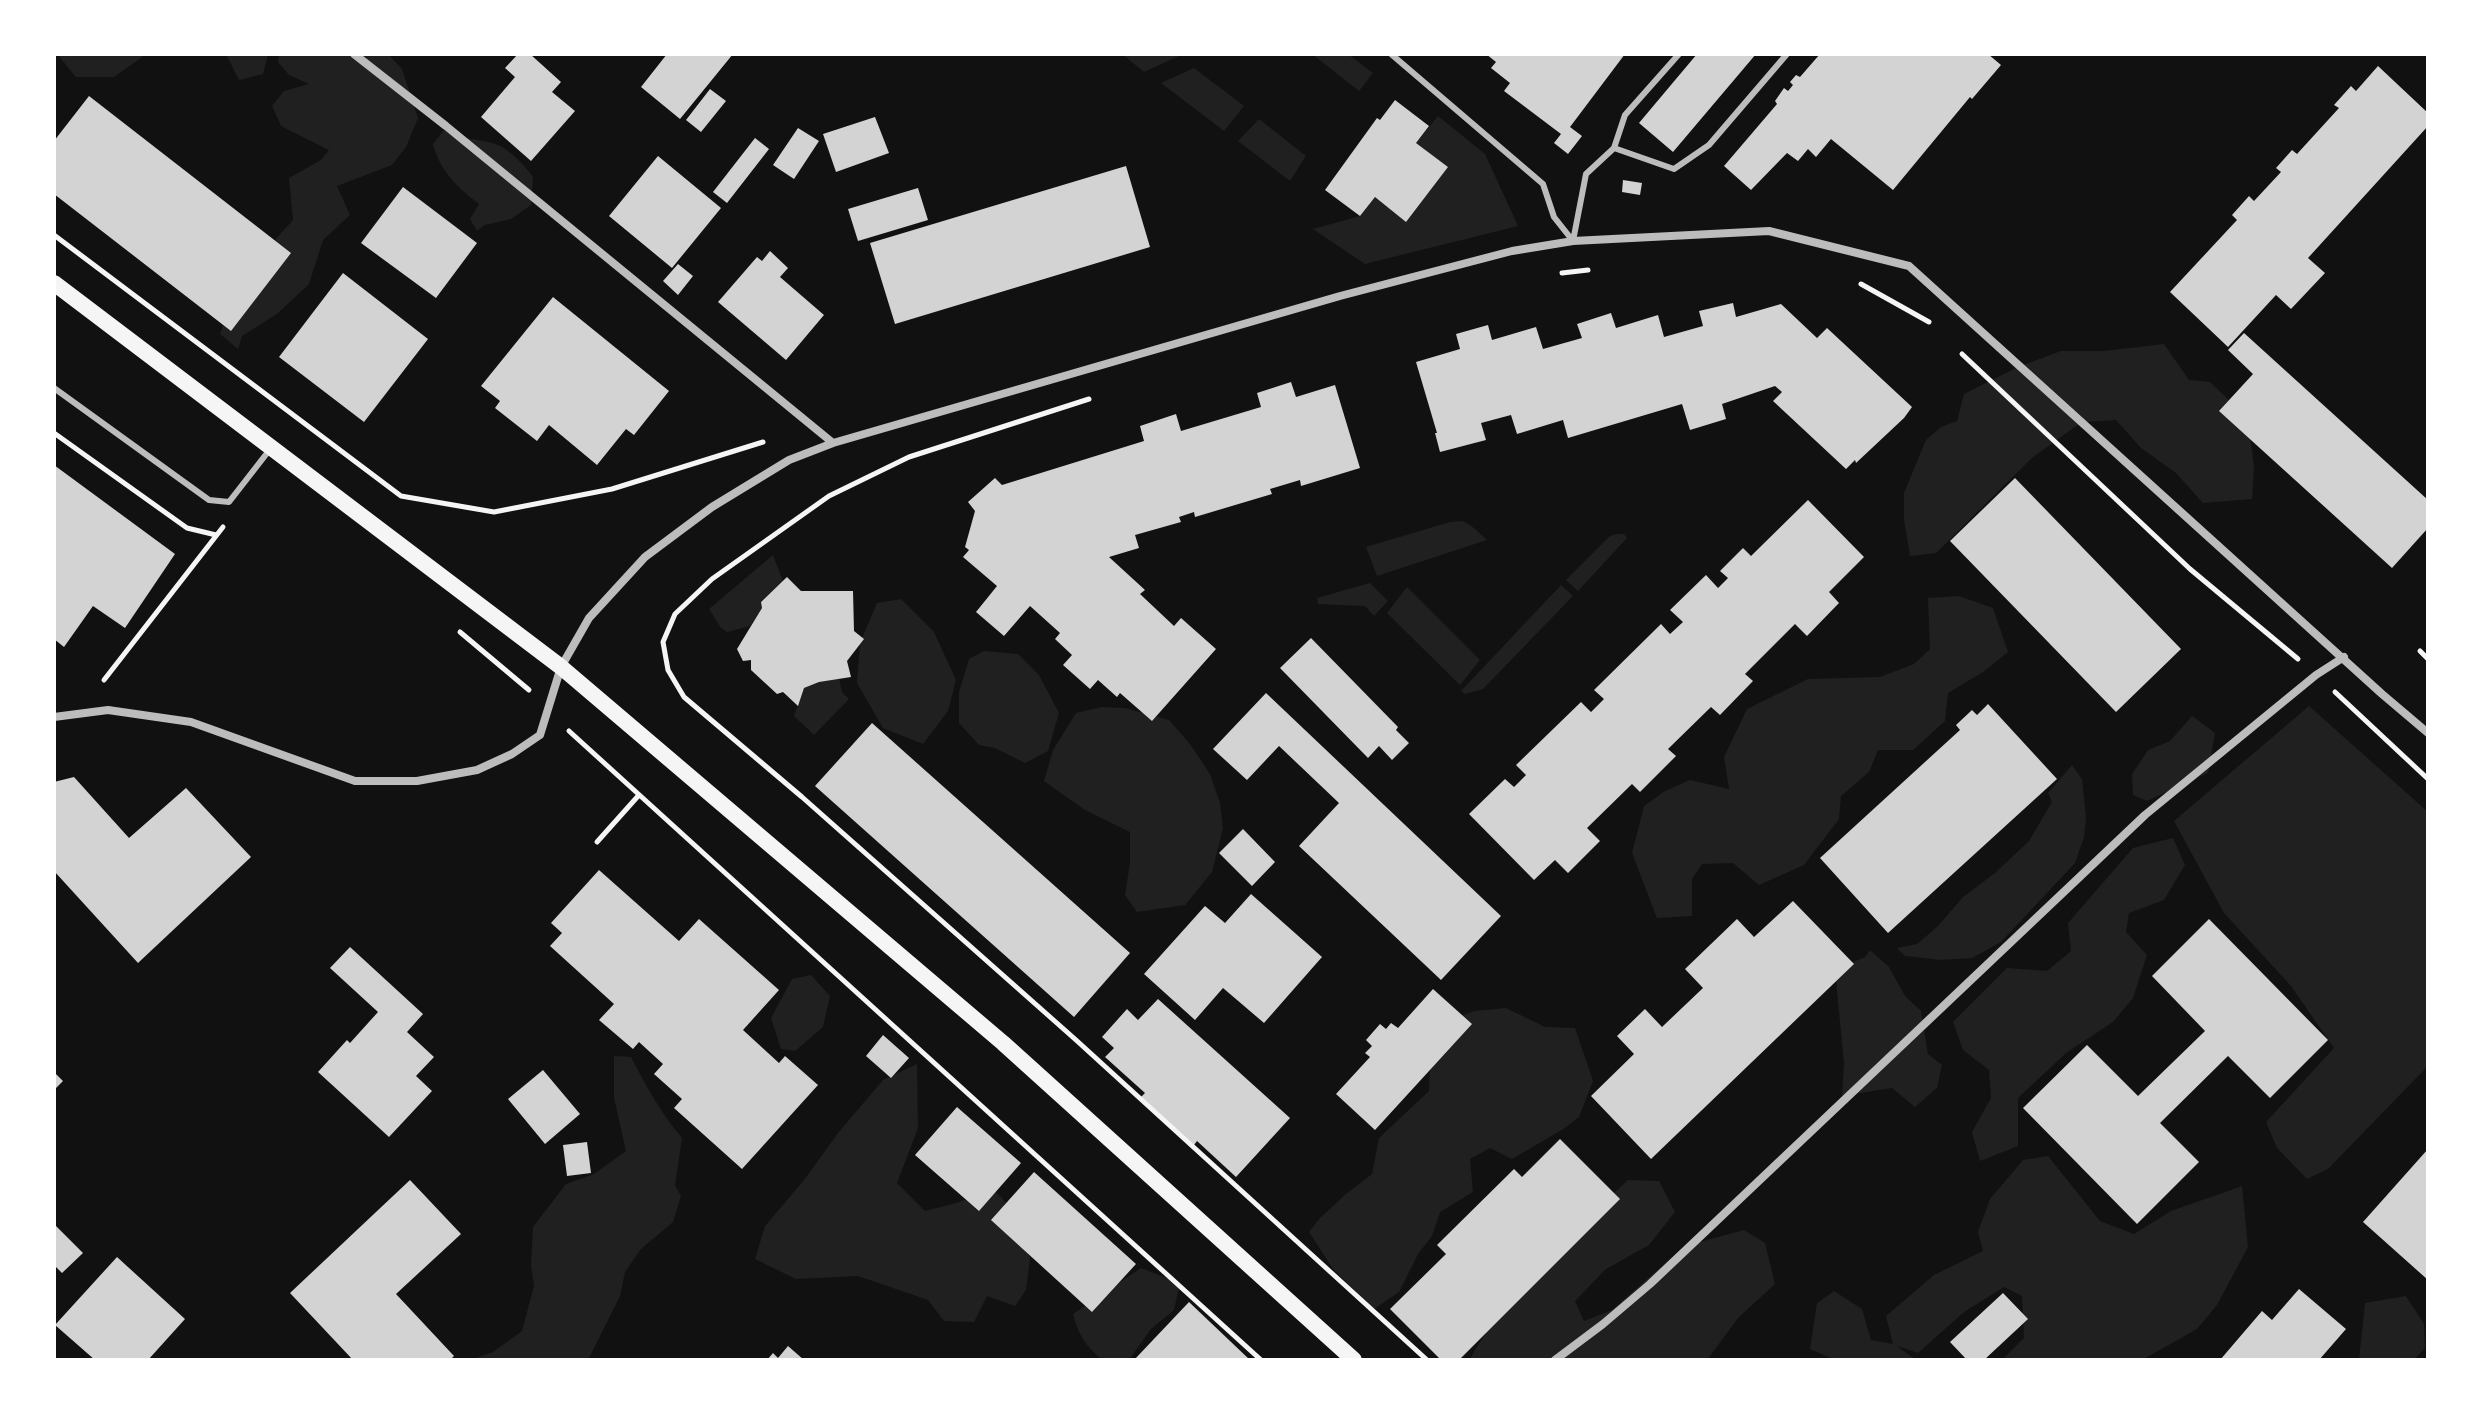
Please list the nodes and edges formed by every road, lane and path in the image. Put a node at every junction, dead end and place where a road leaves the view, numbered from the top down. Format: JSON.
{"nodes":[{"id":1,"x":354,"y":54,"type":"edge"},
{"id":2,"x":1391,"y":54,"type":"edge"},
{"id":3,"x":1679,"y":54,"type":"edge"},
{"id":4,"x":1787,"y":54,"type":"edge"},
{"id":5,"x":1614,"y":148,"type":"junction"},
{"id":6,"x":54,"y":235,"type":"edge"},
{"id":7,"x":1573,"y":241,"type":"junction"},
{"id":8,"x":1597,"y":269,"type":"dead end"},
{"id":9,"x":1549,"y":274,"type":"dead end"},
{"id":10,"x":1851,"y":278,"type":"dead end"},
{"id":11,"x":54,"y":283,"type":"edge"},
{"id":12,"x":1929,"y":322,"type":"dead end"},
{"id":13,"x":1951,"y":344,"type":"dead end"},
{"id":14,"x":54,"y":388,"type":"edge"},
{"id":15,"x":1099,"y":396,"type":"dead end"},
{"id":16,"x":811,"y":427,"type":"junction"},
{"id":17,"x":54,"y":433,"type":"edge"},
{"id":18,"x":833,"y":443,"type":"junction"},
{"id":19,"x":271,"y":448,"type":"junction"},
{"id":20,"x":452,"y":626,"type":"dead end"},
{"id":21,"x":2420,"y":651,"type":"dead end"},
{"id":22,"x":2344,"y":657,"type":"junction"},
{"id":23,"x":2428,"y":659,"type":"edge"},
{"id":24,"x":561,"y":667,"type":"junction"},
{"id":25,"x":2316,"y":675,"type":"junction"},
{"id":26,"x":104,"y":680,"type":"dead end"},
{"id":27,"x":549,"y":708,"type":"junction"},
{"id":28,"x":54,"y":717,"type":"edge"},
{"id":29,"x":2428,"y":733,"type":"edge"},
{"id":30,"x":2428,"y":779,"type":"edge"},
{"id":31,"x":639,"y":795,"type":"junction"},
{"id":32,"x":597,"y":842,"type":"dead end"},
{"id":33,"x":1261,"y":1360,"type":"edge"},
{"id":34,"x":1354,"y":1360,"type":"edge"},
{"id":35,"x":1427,"y":1360,"type":"edge"},
{"id":36,"x":1555,"y":1360,"type":"edge"}],
"edges":[{"from":1,"to":16,"type":"street"},
{"from":2,"to":7,"type":"lane"},
{"from":3,"to":5,"type":"lane"},
{"from":4,"to":5,"type":"lane"},
{"from":5,"to":7,"type":"lane"},
{"from":6,"to":16,"type":"path"},
{"from":7,"to":18,"type":"street"},
{"from":7,"to":22,"type":"street"},
{"from":8,"to":9,"type":"path"},
{"from":10,"to":12,"type":"path"},
{"from":11,"to":19,"type":"main road"},
{"from":13,"to":25,"type":"path"},
{"from":14,"to":19,"type":"lane"},
{"from":15,"to":35,"type":"path"},
{"from":16,"to":18,"type":"street"},
{"from":17,"to":26,"type":"path"},
{"from":18,"to":24,"type":"street"},
{"from":19,"to":24,"type":"main road"},
{"from":20,"to":27,"type":"path"},
{"from":21,"to":23,"type":"path"},
{"from":22,"to":25,"type":"street"},
{"from":22,"to":29,"type":"street"},
{"from":24,"to":27,"type":"street"},
{"from":24,"to":34,"type":"main road"},
{"from":25,"to":30,"type":"path"},
{"from":25,"to":36,"type":"street"},
{"from":27,"to":28,"type":"street"},
{"from":27,"to":31,"type":"path"},
{"from":31,"to":32,"type":"path"},
{"from":31,"to":33,"type":"path"}]}
